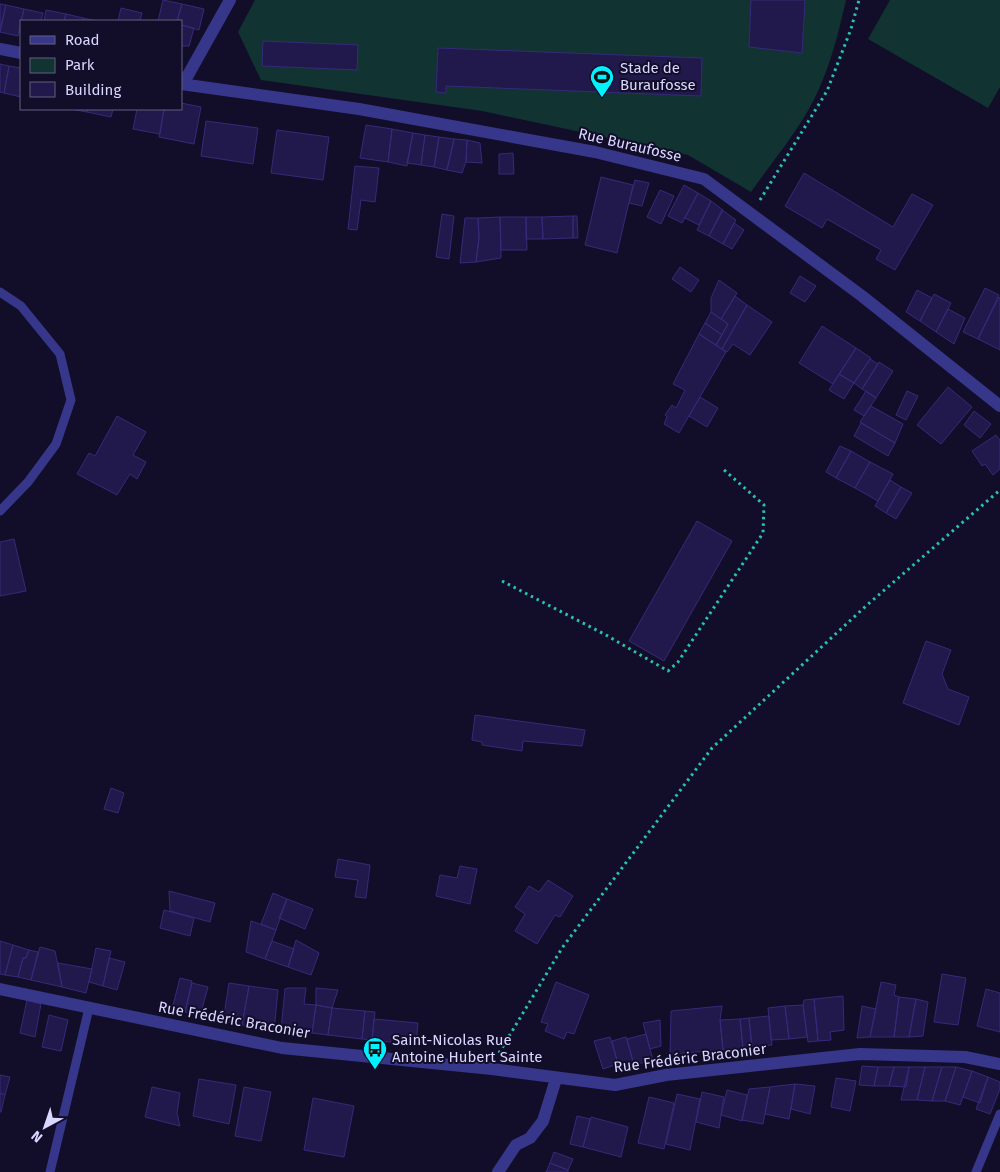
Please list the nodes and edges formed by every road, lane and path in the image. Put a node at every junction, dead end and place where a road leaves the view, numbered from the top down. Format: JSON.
{"nodes":[{"id":1,"x":230,"y":0,"type":"edge"},
{"id":2,"x":859,"y":0,"type":"edge"},
{"id":3,"x":0,"y":49,"type":"edge"},
{"id":4,"x":20,"y":53,"type":"edge"},
{"id":5,"x":182,"y":84,"type":"edge"},
{"id":6,"x":752,"y":214,"type":"junction"},
{"id":7,"x":0,"y":292,"type":"edge"},
{"id":8,"x":1000,"y":406,"type":"edge"},
{"id":9,"x":723,"y":469,"type":"dead end"},
{"id":10,"x":1000,"y":490,"type":"edge"},
{"id":11,"x":0,"y":511,"type":"edge"},
{"id":12,"x":502,"y":581,"type":"dead end"},
{"id":13,"x":0,"y":989,"type":"edge"},
{"id":14,"x":89,"y":1008,"type":"junction"},
{"id":15,"x":1000,"y":1064,"type":"edge"},
{"id":16,"x":492,"y":1069,"type":"junction"},
{"id":17,"x":556,"y":1078,"type":"junction"},
{"id":18,"x":1000,"y":1114,"type":"edge"},
{"id":19,"x":499,"y":1169,"type":"edge"},
{"id":20,"x":50,"y":1172,"type":"edge"},
{"id":21,"x":976,"y":1172,"type":"edge"}],
"edges":[{"from":1,"to":5,"type":"street"},
{"from":2,"to":6,"type":"path"},
{"from":3,"to":4,"type":"street"},
{"from":5,"to":6,"type":"street","name":"Rue Buraufosse"},
{"from":6,"to":8,"type":"street","name":"Rue Buraufosse"},
{"from":7,"to":11,"type":"lane"},
{"from":9,"to":12,"type":"path"},
{"from":10,"to":16,"type":"path"},
{"from":13,"to":14,"type":"street","name":"Rue Frédéric Braconier"},
{"from":14,"to":16,"type":"street","name":"Rue Frédéric Braconier"},
{"from":14,"to":20,"type":"lane"},
{"from":15,"to":17,"type":"street","name":"Rue Frédéric Braconier"},
{"from":16,"to":17,"type":"street","name":"Rue Frédéric Braconier"},
{"from":17,"to":19,"type":"street"},
{"from":18,"to":21,"type":"lane"}]}
